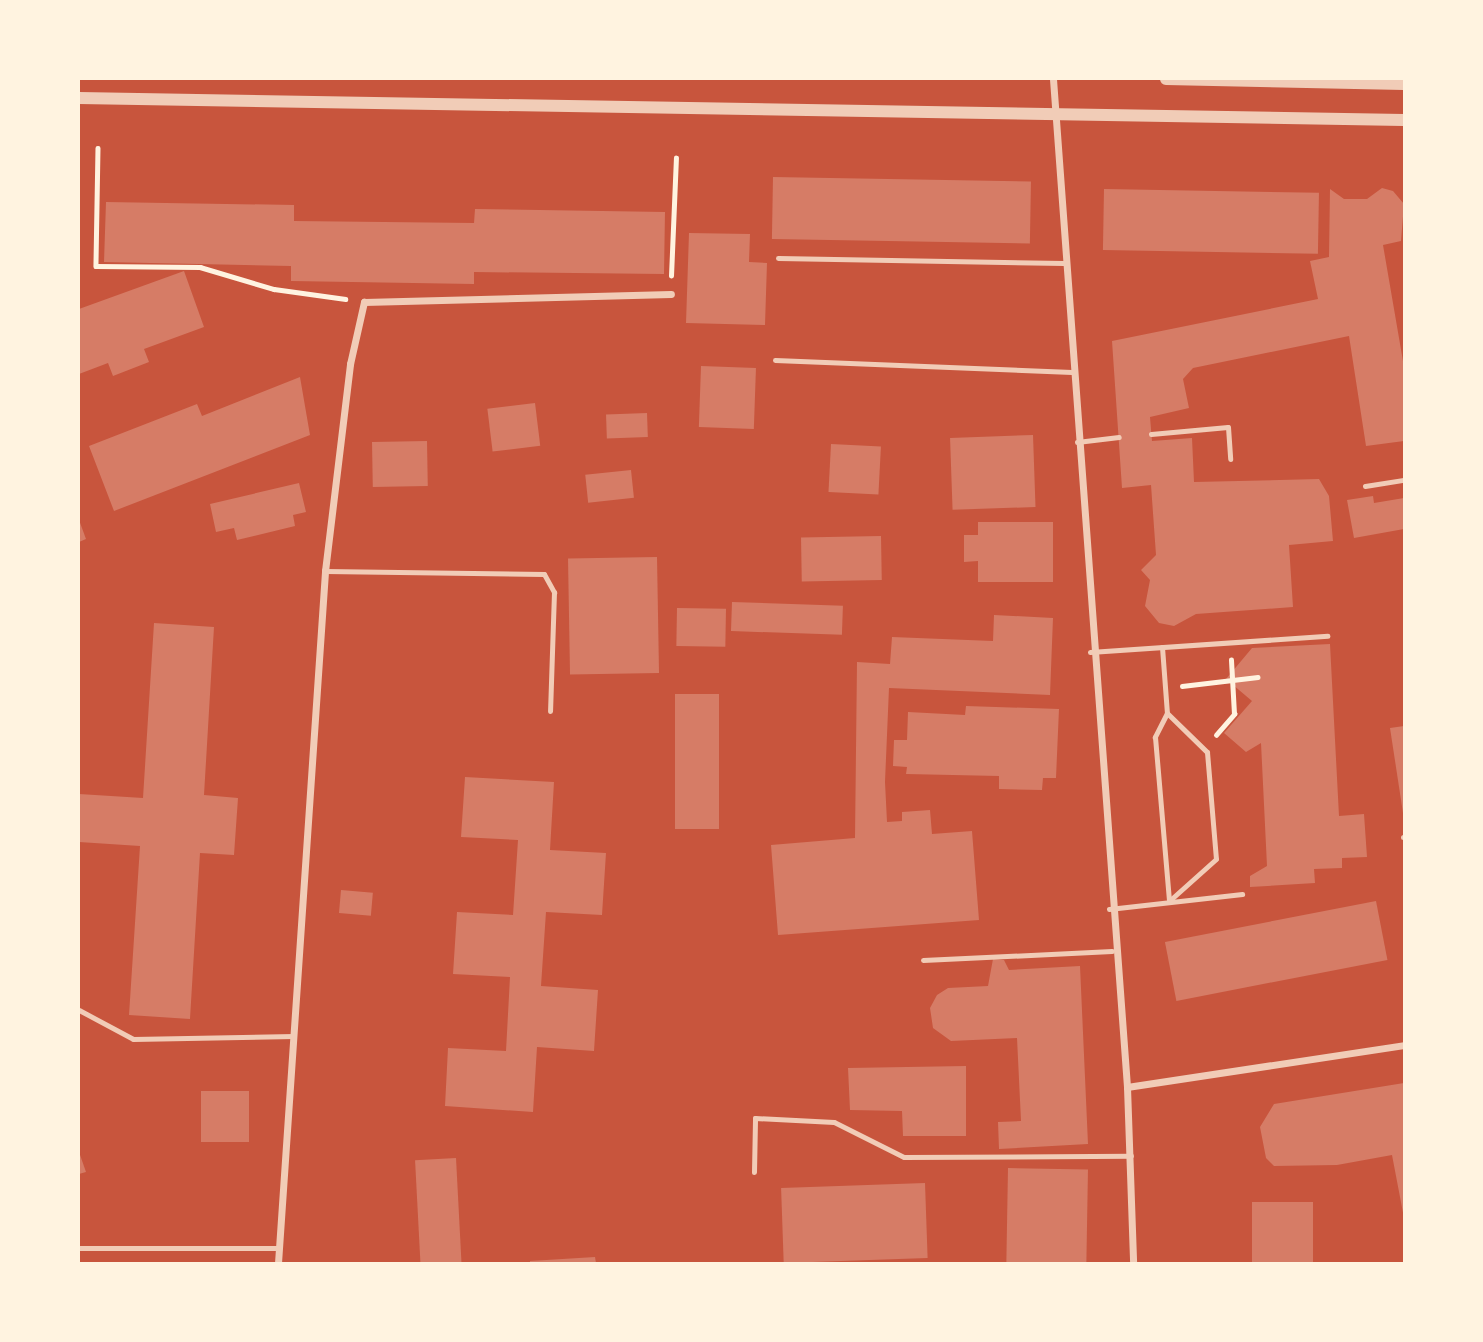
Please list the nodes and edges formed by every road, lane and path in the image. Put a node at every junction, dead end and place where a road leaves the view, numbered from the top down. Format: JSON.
{"nodes":[{"id":1,"x":1053,"y":79,"type":"edge"},
{"id":2,"x":1166,"y":79,"type":"edge"},
{"id":3,"x":1404,"y":84,"type":"edge"},
{"id":4,"x":79,"y":98,"type":"edge"},
{"id":5,"x":1055,"y":113,"type":"junction"},
{"id":6,"x":1404,"y":120,"type":"edge"},
{"id":7,"x":98,"y":148,"type":"dead end"},
{"id":8,"x":676,"y":158,"type":"dead end"},
{"id":9,"x":778,"y":258,"type":"dead end"},
{"id":10,"x":1064,"y":263,"type":"junction"},
{"id":11,"x":670,"y":294,"type":"joint"},
{"id":12,"x":364,"y":302,"type":"junction"},
{"id":13,"x":775,"y":360,"type":"dead end"},
{"id":14,"x":1072,"y":372,"type":"junction"},
{"id":15,"x":1151,"y":434,"type":"dead end"},
{"id":16,"x":1119,"y":437,"type":"dead end"},
{"id":17,"x":1077,"y":442,"type":"junction"},
{"id":18,"x":1230,"y":459,"type":"dead end"},
{"id":19,"x":1404,"y":480,"type":"edge"},
{"id":20,"x":1365,"y":486,"type":"dead end"},
{"id":21,"x":325,"y":571,"type":"junction"},
{"id":22,"x":1327,"y":636,"type":"dead end"},
{"id":23,"x":1162,"y":647,"type":"junction"},
{"id":24,"x":1090,"y":652,"type":"junction"},
{"id":25,"x":1257,"y":677,"type":"dead end"},
{"id":26,"x":1233,"y":680,"type":"junction"},
{"id":27,"x":1166,"y":687,"type":"junction"},
{"id":28,"x":550,"y":711,"type":"dead end"},
{"id":29,"x":1167,"y":713,"type":"junction"},
{"id":30,"x":1216,"y":735,"type":"dead end"},
{"id":31,"x":1242,"y":894,"type":"dead end"},
{"id":32,"x":1169,"y":901,"type":"junction"},
{"id":33,"x":1109,"y":909,"type":"junction"},
{"id":34,"x":1112,"y":951,"type":"junction"},
{"id":35,"x":923,"y":960,"type":"dead end"},
{"id":36,"x":79,"y":1010,"type":"edge"},
{"id":37,"x":294,"y":1036,"type":"junction"},
{"id":38,"x":1404,"y":1045,"type":"edge"},
{"id":39,"x":1127,"y":1087,"type":"junction"},
{"id":40,"x":1131,"y":1156,"type":"junction"},
{"id":41,"x":754,"y":1172,"type":"dead end"},
{"id":42,"x":79,"y":1248,"type":"edge"},
{"id":43,"x":278,"y":1248,"type":"junction"},
{"id":44,"x":278,"y":1263,"type":"edge"},
{"id":45,"x":1133,"y":1263,"type":"edge"}],
"edges":[{"from":1,"to":5,"type":"street"},
{"from":2,"to":3,"type":"street"},
{"from":4,"to":5,"type":"street"},
{"from":5,"to":6,"type":"street"},
{"from":5,"to":10,"type":"street"},
{"from":7,"to":12,"type":"path"},
{"from":8,"to":11,"type":"path"},
{"from":9,"to":10,"type":"lane"},
{"from":10,"to":14,"type":"street"},
{"from":11,"to":12,"type":"street"},
{"from":12,"to":21,"type":"street"},
{"from":13,"to":14,"type":"lane"},
{"from":14,"to":17,"type":"street"},
{"from":15,"to":18,"type":"lane"},
{"from":16,"to":17,"type":"lane"},
{"from":17,"to":24,"type":"street"},
{"from":19,"to":20,"type":"lane"},
{"from":21,"to":28,"type":"lane"},
{"from":21,"to":37,"type":"street"},
{"from":22,"to":23,"type":"lane"},
{"from":23,"to":24,"type":"lane"},
{"from":23,"to":27,"type":"lane"},
{"from":24,"to":33,"type":"street"},
{"from":25,"to":26,"type":"path"},
{"from":26,"to":27,"type":"path"},
{"from":26,"to":30,"type":"path"},
{"from":27,"to":29,"type":"lane"},
{"from":29,"to":32,"type":"lane"},
{"from":29,"to":32,"type":"lane"},
{"from":31,"to":32,"type":"lane"},
{"from":32,"to":33,"type":"lane"},
{"from":33,"to":34,"type":"street"},
{"from":34,"to":35,"type":"lane"},
{"from":34,"to":39,"type":"street"},
{"from":36,"to":37,"type":"lane"},
{"from":37,"to":43,"type":"street"},
{"from":38,"to":39,"type":"street"},
{"from":39,"to":40,"type":"street"},
{"from":40,"to":41,"type":"lane"},
{"from":40,"to":45,"type":"street"},
{"from":42,"to":43,"type":"lane"},
{"from":43,"to":44,"type":"street"}]}
